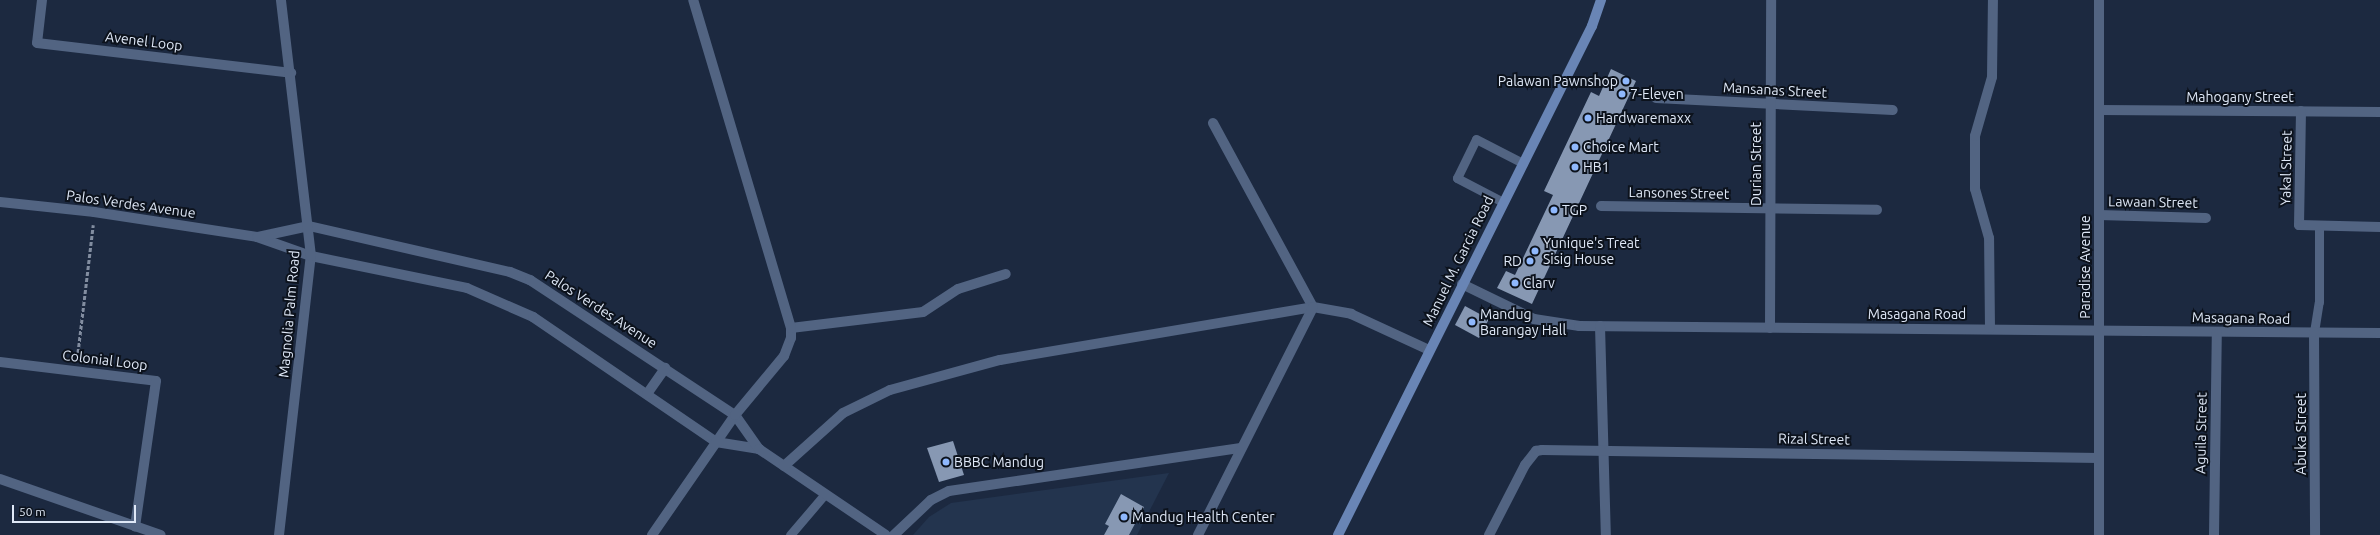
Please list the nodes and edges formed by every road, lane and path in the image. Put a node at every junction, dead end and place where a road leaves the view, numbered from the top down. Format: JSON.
{"nodes":[{"id":1,"x":42,"y":0,"type":"edge"},
{"id":2,"x":281,"y":0,"type":"edge"},
{"id":3,"x":693,"y":0,"type":"edge"},
{"id":4,"x":1601,"y":0,"type":"edge"},
{"id":5,"x":1771,"y":0,"type":"edge"},
{"id":6,"x":1993,"y":0,"type":"edge"},
{"id":7,"x":2099,"y":0,"type":"edge"},
{"id":8,"x":291,"y":73,"type":"junction"},
{"id":9,"x":1656,"y":98,"type":"dead end"},
{"id":10,"x":1771,"y":104,"type":"junction"},
{"id":11,"x":1893,"y":110,"type":"dead end"},
{"id":12,"x":2099,"y":110,"type":"junction"},
{"id":13,"x":2301,"y":111,"type":"junction"},
{"id":14,"x":2380,"y":112,"type":"edge"},
{"id":15,"x":1213,"y":123,"type":"dead end"},
{"id":16,"x":1523,"y":163,"type":"junction"},
{"id":17,"x":0,"y":202,"type":"edge"},
{"id":18,"x":1503,"y":202,"type":"junction"},
{"id":19,"x":1601,"y":206,"type":"dead end"},
{"id":20,"x":1770,"y":209,"type":"junction"},
{"id":21,"x":1877,"y":210,"type":"dead end"},
{"id":22,"x":94,"y":212,"type":"junction"},
{"id":23,"x":2099,"y":215,"type":"junction"},
{"id":24,"x":2206,"y":218,"type":"dead end"},
{"id":25,"x":2319,"y":225,"type":"junction"},
{"id":26,"x":308,"y":226,"type":"junction"},
{"id":27,"x":2380,"y":226,"type":"edge"},
{"id":28,"x":257,"y":237,"type":"junction"},
{"id":29,"x":311,"y":256,"type":"junction"},
{"id":30,"x":1006,"y":274,"type":"dead end"},
{"id":31,"x":1462,"y":284,"type":"junction"},
{"id":32,"x":1313,"y":307,"type":"junction"},
{"id":33,"x":1600,"y":326,"type":"junction"},
{"id":34,"x":791,"y":328,"type":"junction"},
{"id":35,"x":1770,"y":328,"type":"junction"},
{"id":36,"x":1990,"y":328,"type":"junction"},
{"id":37,"x":2099,"y":330,"type":"junction"},
{"id":38,"x":2217,"y":332,"type":"junction"},
{"id":39,"x":2314,"y":332,"type":"junction"},
{"id":40,"x":2380,"y":333,"type":"edge"},
{"id":41,"x":1429,"y":350,"type":"junction"},
{"id":42,"x":0,"y":362,"type":"edge"},
{"id":43,"x":665,"y":368,"type":"junction"},
{"id":44,"x":76,"y":371,"type":"junction"},
{"id":45,"x":647,"y":394,"type":"junction"},
{"id":46,"x":735,"y":415,"type":"junction"},
{"id":47,"x":716,"y":442,"type":"junction"},
{"id":48,"x":1241,"y":448,"type":"junction"},
{"id":49,"x":759,"y":449,"type":"junction"},
{"id":50,"x":1601,"y":450,"type":"junction"},
{"id":51,"x":2099,"y":458,"type":"junction"},
{"id":52,"x":784,"y":466,"type":"junction"},
{"id":53,"x":0,"y":479,"type":"edge"},
{"id":54,"x":824,"y":495,"type":"junction"},
{"id":55,"x":135,"y":526,"type":"junction"},
{"id":56,"x":161,"y":535,"type":"edge"},
{"id":57,"x":279,"y":535,"type":"edge"},
{"id":58,"x":652,"y":535,"type":"edge"},
{"id":59,"x":790,"y":535,"type":"edge"},
{"id":60,"x":886,"y":535,"type":"edge"},
{"id":61,"x":894,"y":535,"type":"edge"},
{"id":62,"x":1198,"y":535,"type":"edge"},
{"id":63,"x":1338,"y":535,"type":"edge"},
{"id":64,"x":1489,"y":535,"type":"edge"},
{"id":65,"x":1606,"y":535,"type":"edge"},
{"id":66,"x":2099,"y":535,"type":"edge"},
{"id":67,"x":2214,"y":535,"type":"edge"},
{"id":68,"x":2315,"y":535,"type":"edge"}],
"edges":[{"from":1,"to":8,"type":"street","name":"Avenel Loop"},
{"from":2,"to":8,"type":"street","name":"Magnolia Palm Road"},
{"from":3,"to":34,"type":"street"},
{"from":4,"to":16,"type":"main road","name":"Manuel M. Garcia Road"},
{"from":5,"to":10,"type":"street","name":"Durian Street"},
{"from":6,"to":36,"type":"street"},
{"from":7,"to":12,"type":"street","name":"Paradise Avenue"},
{"from":8,"to":26,"type":"street","name":"Magnolia Palm Road"},
{"from":9,"to":10,"type":"street","name":"Mansanas Street"},
{"from":10,"to":11,"type":"street","name":"Mansanas Street"},
{"from":10,"to":20,"type":"street","name":"Durian Street"},
{"from":12,"to":13,"type":"street","name":"Mahogany Street"},
{"from":12,"to":23,"type":"street","name":"Paradise Avenue"},
{"from":13,"to":14,"type":"street","name":"Mahogany Street"},
{"from":13,"to":25,"type":"street","name":"Yakal Street"},
{"from":15,"to":32,"type":"street"},
{"from":16,"to":18,"type":"main road","name":"Manuel M. Garcia Road"},
{"from":16,"to":18,"type":"lane"},
{"from":17,"to":22,"type":"street","name":"Palos Verdes Avenue"},
{"from":18,"to":31,"type":"main road","name":"Manuel M. Garcia Road"},
{"from":19,"to":20,"type":"street","name":"Lansones Street"},
{"from":20,"to":21,"type":"street","name":"Lansones Street"},
{"from":20,"to":35,"type":"street","name":"Durian Street"},
{"from":22,"to":28,"type":"street","name":"Palos Verdes Avenue"},
{"from":22,"to":44,"type":"path"},
{"from":23,"to":24,"type":"street","name":"Lawaan Street"},
{"from":23,"to":37,"type":"street","name":"Paradise Avenue"},
{"from":25,"to":27,"type":"street"},
{"from":25,"to":39,"type":"lane"},
{"from":26,"to":28,"type":"street","name":"Palos Verdes Avenue"},
{"from":26,"to":29,"type":"street","name":"Magnolia Palm Road"},
{"from":26,"to":43,"type":"street","name":"Palos Verdes Avenue"},
{"from":28,"to":29,"type":"street","name":"Palos Verdes Avenue"},
{"from":29,"to":45,"type":"street","name":"Palos Verdes Avenue"},
{"from":29,"to":57,"type":"street","name":"Magnolia Palm Road"},
{"from":30,"to":34,"type":"street"},
{"from":31,"to":33,"type":"street","name":"Masagana Road"},
{"from":31,"to":41,"type":"main road","name":"Manuel M. Garcia Road"},
{"from":32,"to":41,"type":"street"},
{"from":32,"to":48,"type":"street"},
{"from":32,"to":52,"type":"street"},
{"from":33,"to":35,"type":"street","name":"Masagana Road"},
{"from":33,"to":50,"type":"street"},
{"from":34,"to":46,"type":"street"},
{"from":35,"to":36,"type":"street","name":"Masagana Road"},
{"from":36,"to":37,"type":"street","name":"Masagana Road"},
{"from":37,"to":38,"type":"street","name":"Masagana Road"},
{"from":37,"to":51,"type":"street","name":"Paradise Avenue"},
{"from":38,"to":39,"type":"street","name":"Masagana Road"},
{"from":38,"to":67,"type":"street","name":"Aguila Street"},
{"from":39,"to":40,"type":"street","name":"Masagana Road"},
{"from":39,"to":68,"type":"street","name":"Abuka Street"},
{"from":41,"to":63,"type":"main road","name":"Manuel M. Garcia Road"},
{"from":42,"to":44,"type":"street","name":"Colonial Loop"},
{"from":43,"to":45,"type":"street"},
{"from":43,"to":46,"type":"street","name":"Palos Verdes Avenue"},
{"from":44,"to":55,"type":"street","name":"Colonial Loop"},
{"from":45,"to":47,"type":"street","name":"Palos Verdes Avenue"},
{"from":46,"to":47,"type":"street"},
{"from":46,"to":49,"type":"street","name":"Palos Verdes Avenue"},
{"from":47,"to":49,"type":"street","name":"Palos Verdes Avenue"},
{"from":47,"to":58,"type":"street"},
{"from":48,"to":61,"type":"street"},
{"from":48,"to":62,"type":"street"},
{"from":49,"to":52,"type":"street","name":"Palos Verdes Avenue"},
{"from":50,"to":51,"type":"street","name":"Rizal Street"},
{"from":50,"to":64,"type":"street","name":"Rizal Street"},
{"from":50,"to":65,"type":"street"},
{"from":51,"to":66,"type":"street","name":"Paradise Avenue"},
{"from":52,"to":54,"type":"street","name":"Palos Verdes Avenue"},
{"from":53,"to":55,"type":"street"},
{"from":54,"to":59,"type":"lane"},
{"from":54,"to":60,"type":"street","name":"Palos Verdes Avenue"},
{"from":55,"to":56,"type":"street"}]}
